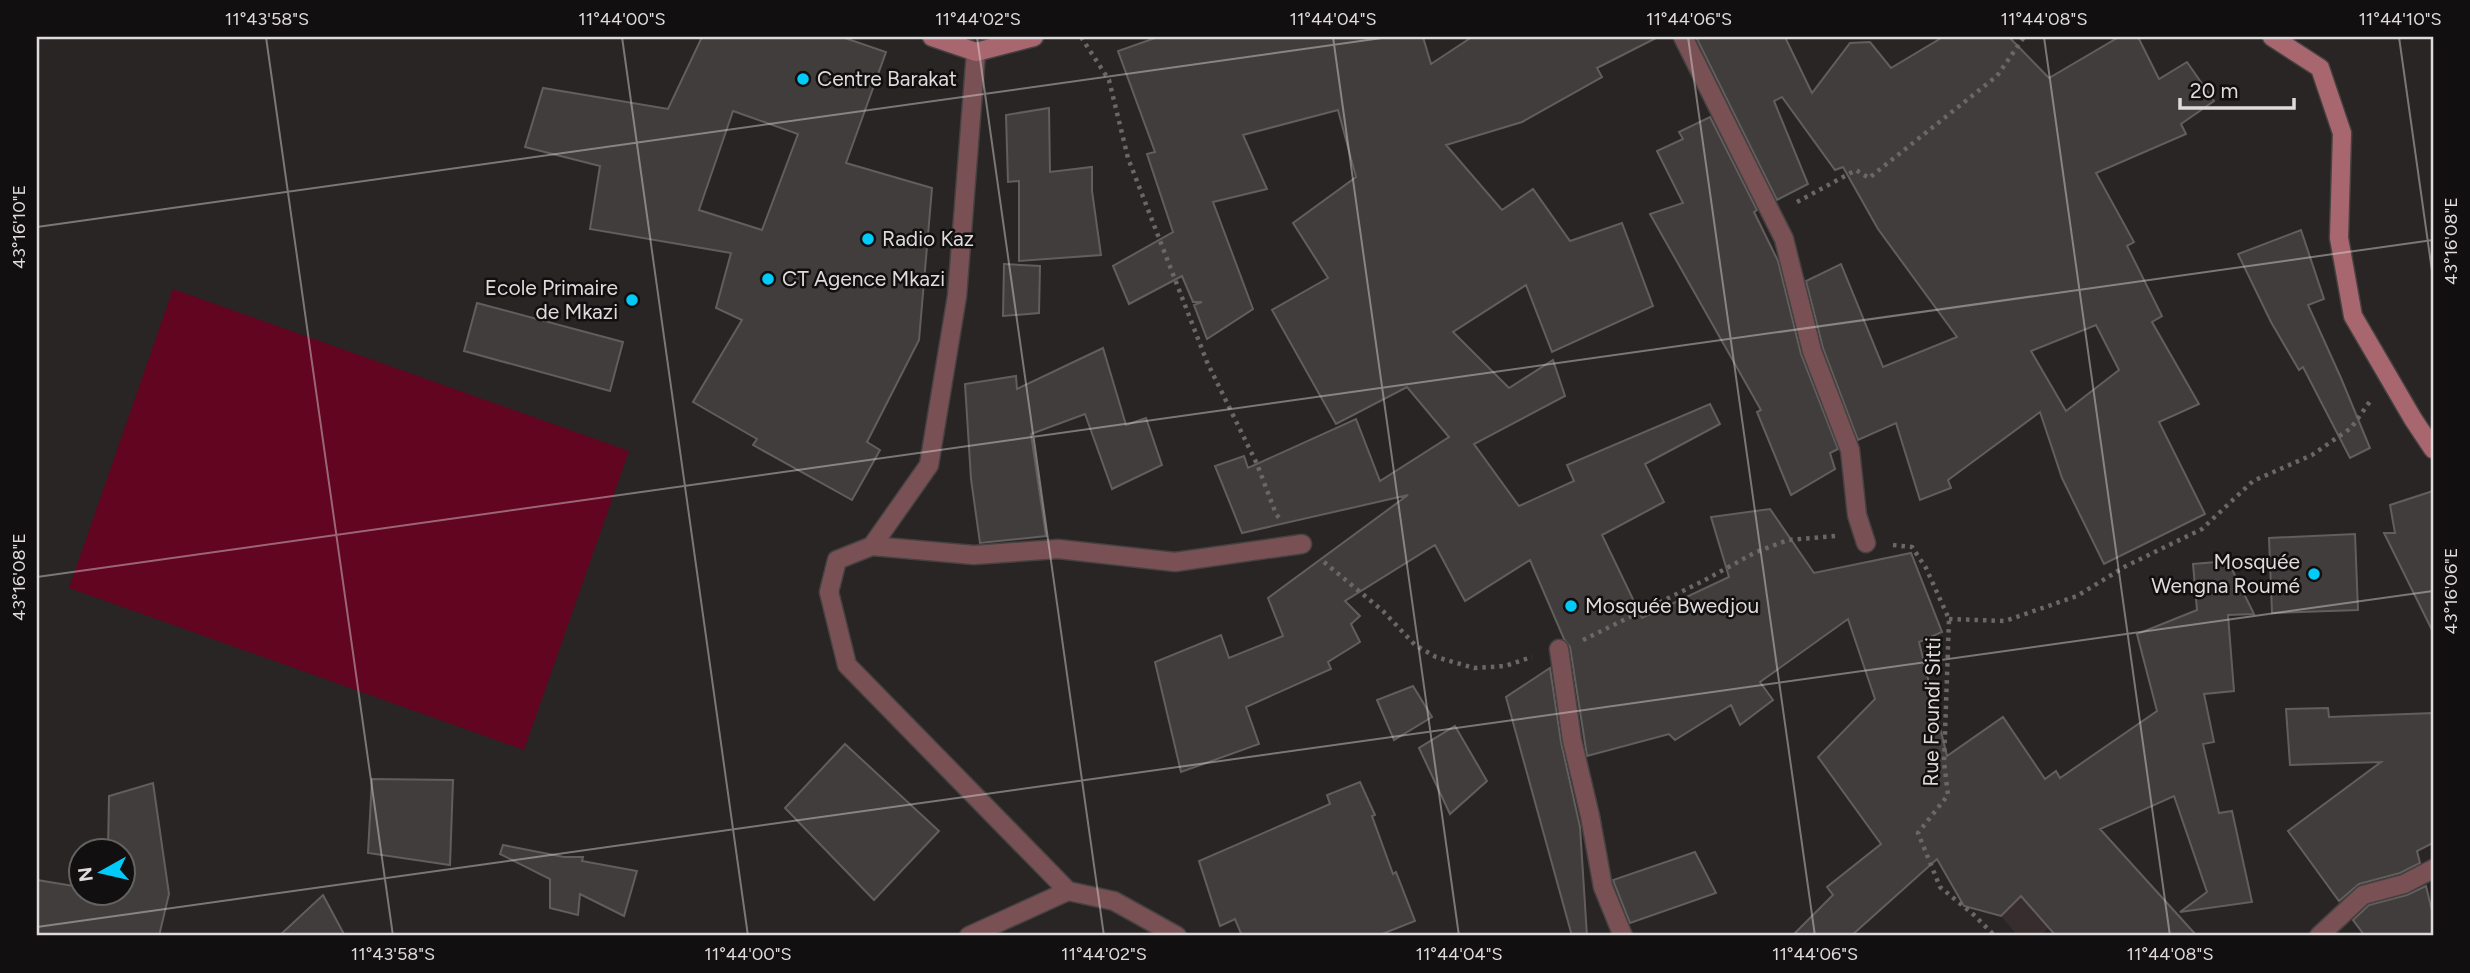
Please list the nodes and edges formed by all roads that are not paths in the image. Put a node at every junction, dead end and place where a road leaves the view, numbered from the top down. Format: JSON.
{"nodes":[{"id":1,"x":932,"y":37,"type":"edge"},
{"id":2,"x":1034,"y":37,"type":"edge"},
{"id":3,"x":1683,"y":37,"type":"edge"},
{"id":4,"x":2272,"y":37,"type":"edge"},
{"id":5,"x":976,"y":52,"type":"junction"},
{"id":6,"x":2433,"y":449,"type":"edge"},
{"id":7,"x":1866,"y":543,"type":"road end"},
{"id":8,"x":1302,"y":544,"type":"road end"},
{"id":9,"x":872,"y":546,"type":"junction"},
{"id":10,"x":1559,"y":649,"type":"road end"},
{"id":11,"x":2433,"y":869,"type":"edge"},
{"id":12,"x":1068,"y":891,"type":"junction"},
{"id":13,"x":969,"y":936,"type":"edge"},
{"id":14,"x":1177,"y":936,"type":"edge"},
{"id":15,"x":1623,"y":936,"type":"edge"},
{"id":16,"x":2319,"y":936,"type":"edge"}],
"edges":[{"from":1,"to":5,"type":"main road"},
{"from":2,"to":5,"type":"main road"},
{"from":3,"to":7,"type":"street"},
{"from":4,"to":6,"type":"main road"},
{"from":5,"to":9,"type":"street"},
{"from":8,"to":9,"type":"street"},
{"from":9,"to":12,"type":"street"},
{"from":10,"to":15,"type":"street"},
{"from":11,"to":16,"type":"street"},
{"from":12,"to":13,"type":"street"},
{"from":12,"to":14,"type":"street"}]}
